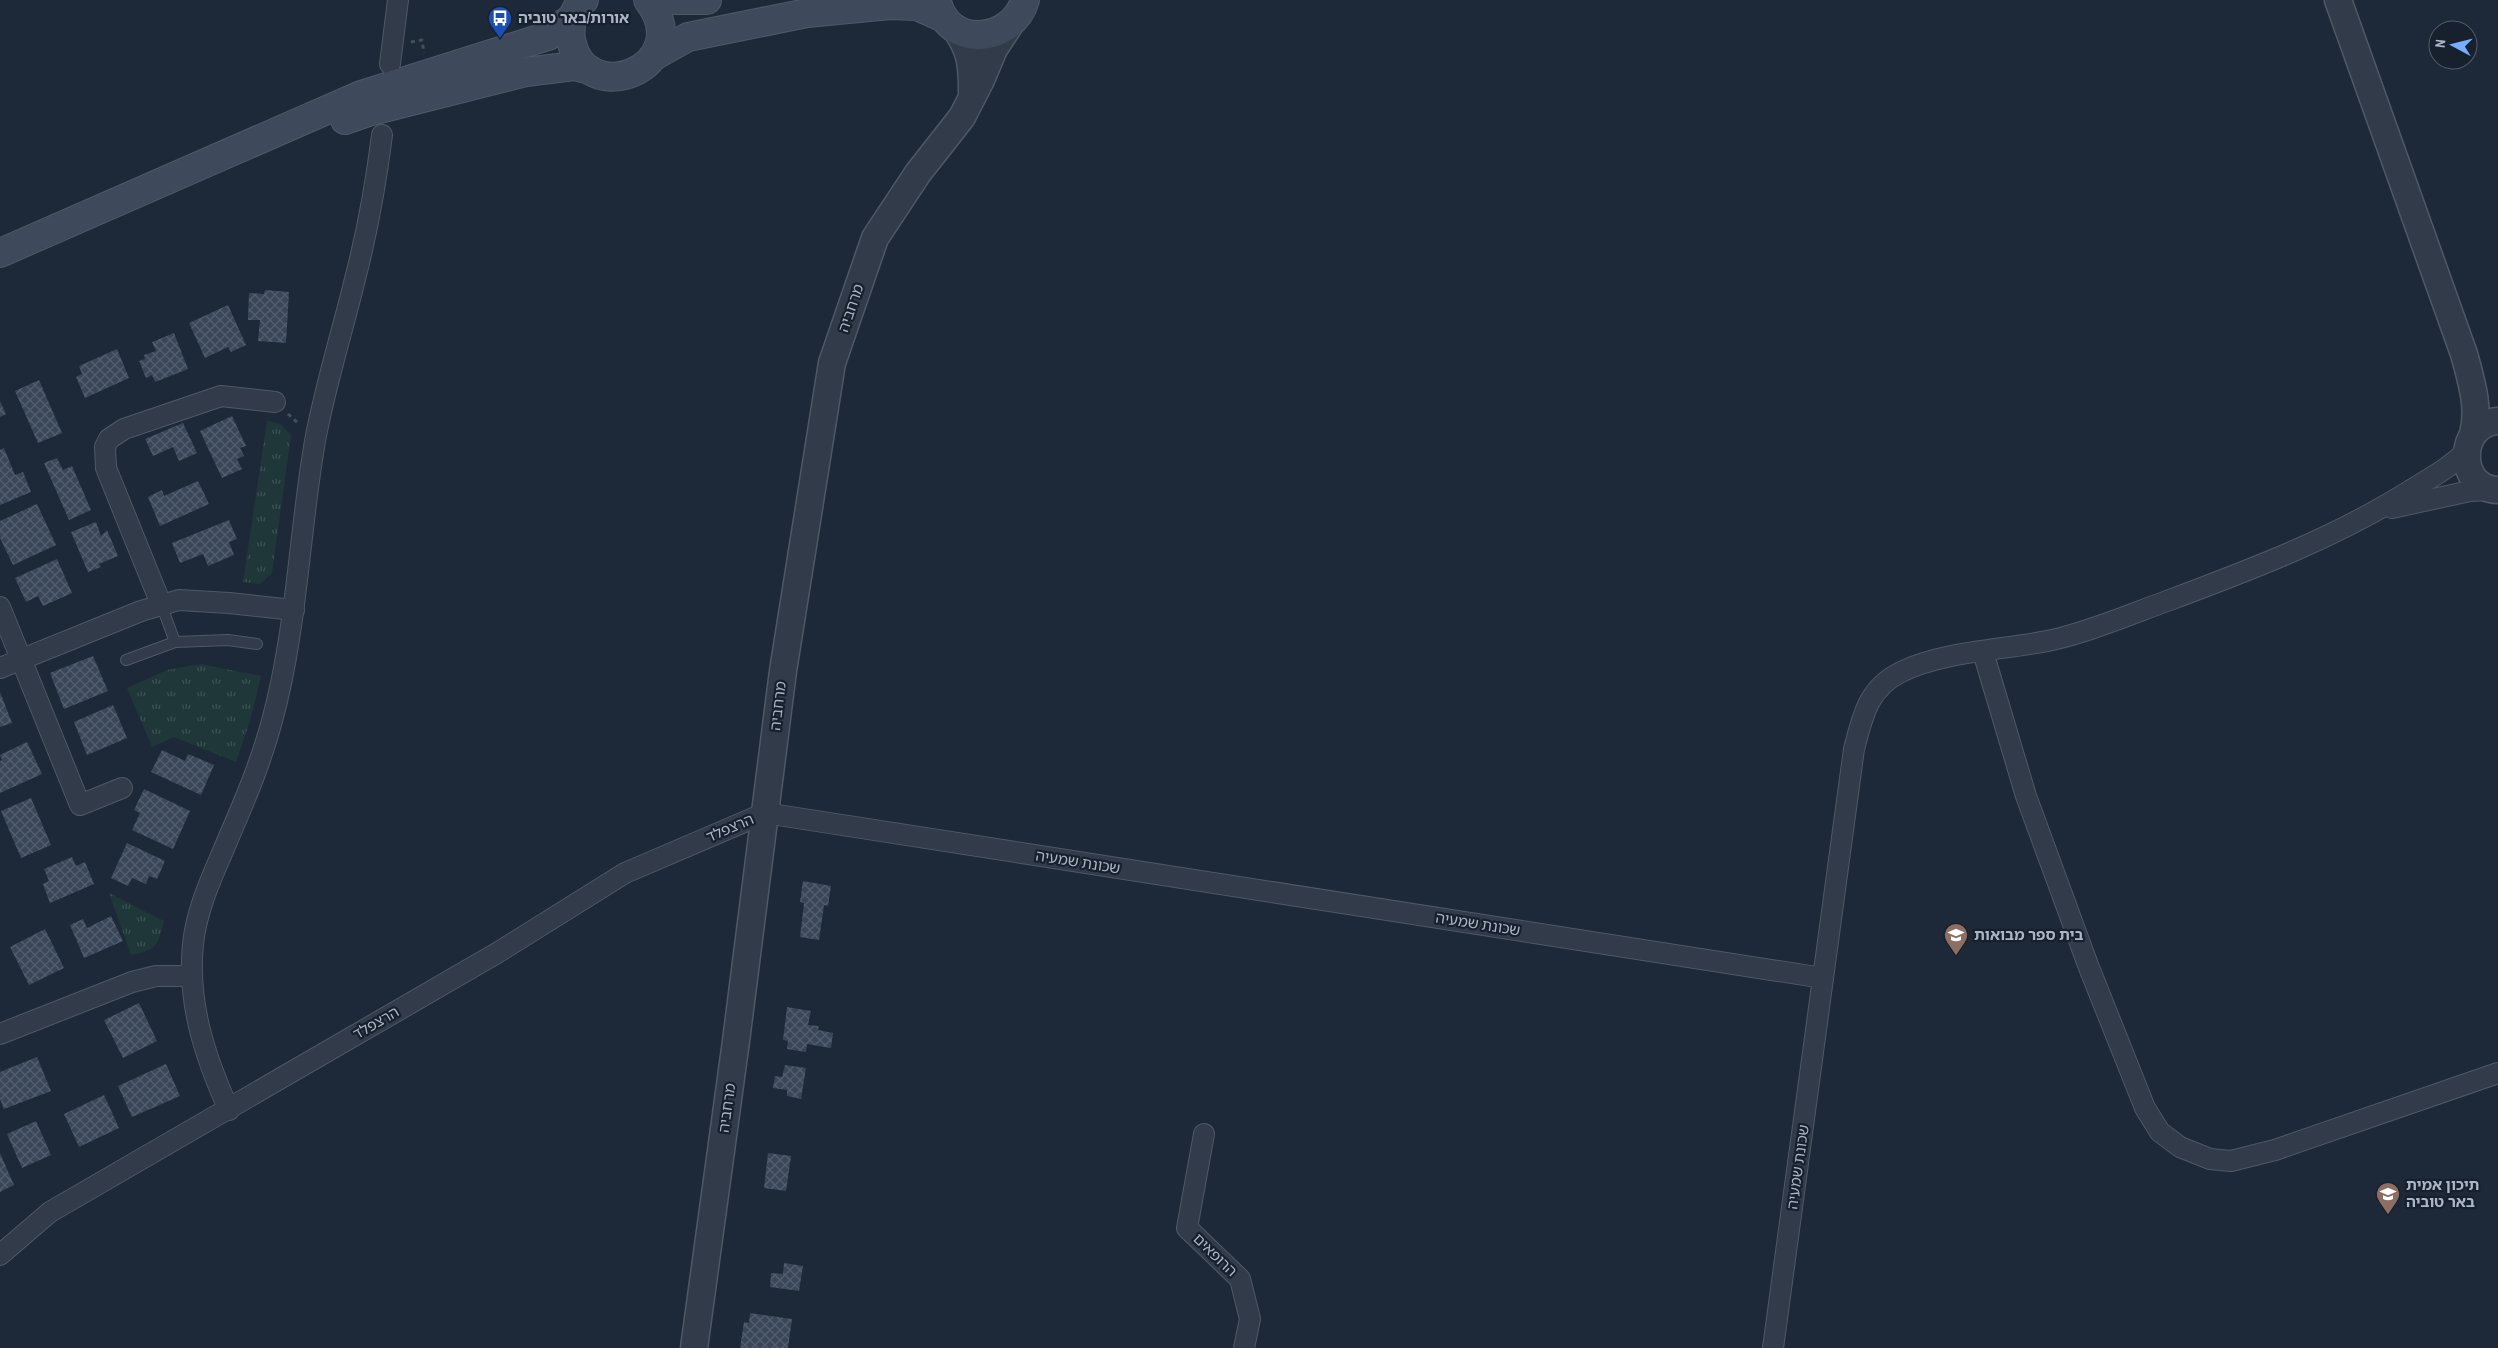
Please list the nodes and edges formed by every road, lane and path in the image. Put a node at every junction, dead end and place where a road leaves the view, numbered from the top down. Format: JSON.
{"nodes":[{"id":1,"x":398,"y":0,"type":"edge"},
{"id":2,"x":649,"y":0,"type":"edge"},
{"id":3,"x":707,"y":0,"type":"edge"},
{"id":4,"x":2338,"y":0,"type":"edge"},
{"id":5,"x":578,"y":8,"type":"edge"},
{"id":6,"x":1023,"y":10,"type":"edge"},
{"id":7,"x":945,"y":15,"type":"edge"},
{"id":8,"x":393,"y":44,"type":"junction"},
{"id":9,"x":654,"y":56,"type":"junction"},
{"id":10,"x":390,"y":64,"type":"dead end"},
{"id":11,"x":590,"y":70,"type":"junction"},
{"id":12,"x":427,"y":73,"type":"junction"},
{"id":13,"x":972,"y":101,"type":"junction"},
{"id":14,"x":382,"y":135,"type":"dead end"},
{"id":15,"x":87,"y":214,"type":"junction"},
{"id":16,"x":0,"y":253,"type":"edge"},
{"id":17,"x":2464,"y":354,"type":"junction"},
{"id":18,"x":275,"y":402,"type":"joint"},
{"id":19,"x":2498,"y":411,"type":"edge"},
{"id":20,"x":2498,"y":422,"type":"edge"},
{"id":21,"x":316,"y":439,"type":"junction"},
{"id":22,"x":2469,"y":442,"type":"junction"},
{"id":23,"x":2496,"y":490,"type":"edge"},
{"id":24,"x":2380,"y":510,"type":"junction"},
{"id":25,"x":161,"y":604,"type":"junction"},
{"id":26,"x":0,"y":607,"type":"edge"},
{"id":27,"x":294,"y":610,"type":"junction"},
{"id":28,"x":175,"y":642,"type":"junction"},
{"id":29,"x":258,"y":644,"type":"dead end"},
{"id":30,"x":1983,"y":652,"type":"junction"},
{"id":31,"x":21,"y":659,"type":"junction"},
{"id":32,"x":126,"y":660,"type":"dead end"},
{"id":33,"x":0,"y":668,"type":"edge"},
{"id":34,"x":122,"y":788,"type":"dead end"},
{"id":35,"x":765,"y":813,"type":"junction"},
{"id":36,"x":192,"y":976,"type":"junction"},
{"id":37,"x":1823,"y":978,"type":"junction"},
{"id":38,"x":0,"y":1034,"type":"edge"},
{"id":39,"x":2498,"y":1073,"type":"edge"},
{"id":40,"x":229,"y":1110,"type":"junction"},
{"id":41,"x":1204,"y":1134,"type":"dead end"},
{"id":42,"x":0,"y":1255,"type":"edge"},
{"id":43,"x":694,"y":1348,"type":"edge"},
{"id":44,"x":1244,"y":1348,"type":"edge"},
{"id":45,"x":1773,"y":1348,"type":"edge"}],
"edges":[{"from":1,"to":8,"type":"street"},
{"from":2,"to":3,"type":"main road"},
{"from":2,"to":9,"type":"main road"},
{"from":4,"to":17,"type":"street"},
{"from":5,"to":11,"type":"main road"},
{"from":5,"to":12,"type":"main road"},
{"from":6,"to":7,"type":"main road"},
{"from":6,"to":13,"type":"street","name":"מרחביה"},
{"from":7,"to":9,"type":"main road"},
{"from":7,"to":13,"type":"street"},
{"from":8,"to":10,"type":"street"},
{"from":8,"to":12,"type":"path"},
{"from":9,"to":11,"type":"main road"},
{"from":11,"to":15,"type":"main road"},
{"from":12,"to":15,"type":"main road"},
{"from":13,"to":35,"type":"street","name":"מרחביה"},
{"from":14,"to":21,"type":"street"},
{"from":15,"to":16,"type":"main road"},
{"from":17,"to":19,"type":"street"},
{"from":17,"to":22,"type":"street"},
{"from":18,"to":21,"type":"path"},
{"from":18,"to":25,"type":"street"},
{"from":20,"to":22,"type":"street"},
{"from":21,"to":27,"type":"street"},
{"from":22,"to":23,"type":"street"},
{"from":22,"to":24,"type":"street"},
{"from":23,"to":24,"type":"street"},
{"from":24,"to":30,"type":"street"},
{"from":25,"to":27,"type":"street"},
{"from":25,"to":28,"type":"lane"},
{"from":25,"to":31,"type":"street"},
{"from":26,"to":31,"type":"street"},
{"from":27,"to":36,"type":"street"},
{"from":28,"to":29,"type":"lane"},
{"from":28,"to":32,"type":"lane"},
{"from":30,"to":37,"type":"street"},
{"from":30,"to":39,"type":"street"},
{"from":31,"to":33,"type":"street"},
{"from":31,"to":34,"type":"street"},
{"from":35,"to":37,"type":"street","name":"שכונת שמעיה"},
{"from":35,"to":40,"type":"street","name":"הרצפלד"},
{"from":35,"to":43,"type":"street","name":"מרחביה"},
{"from":36,"to":38,"type":"street"},
{"from":36,"to":40,"type":"street"},
{"from":37,"to":45,"type":"street","name":"שכונת שמעיה"},
{"from":40,"to":42,"type":"street","name":"הרצפלד"},
{"from":41,"to":44,"type":"street","name":"הרופאים"}]}
